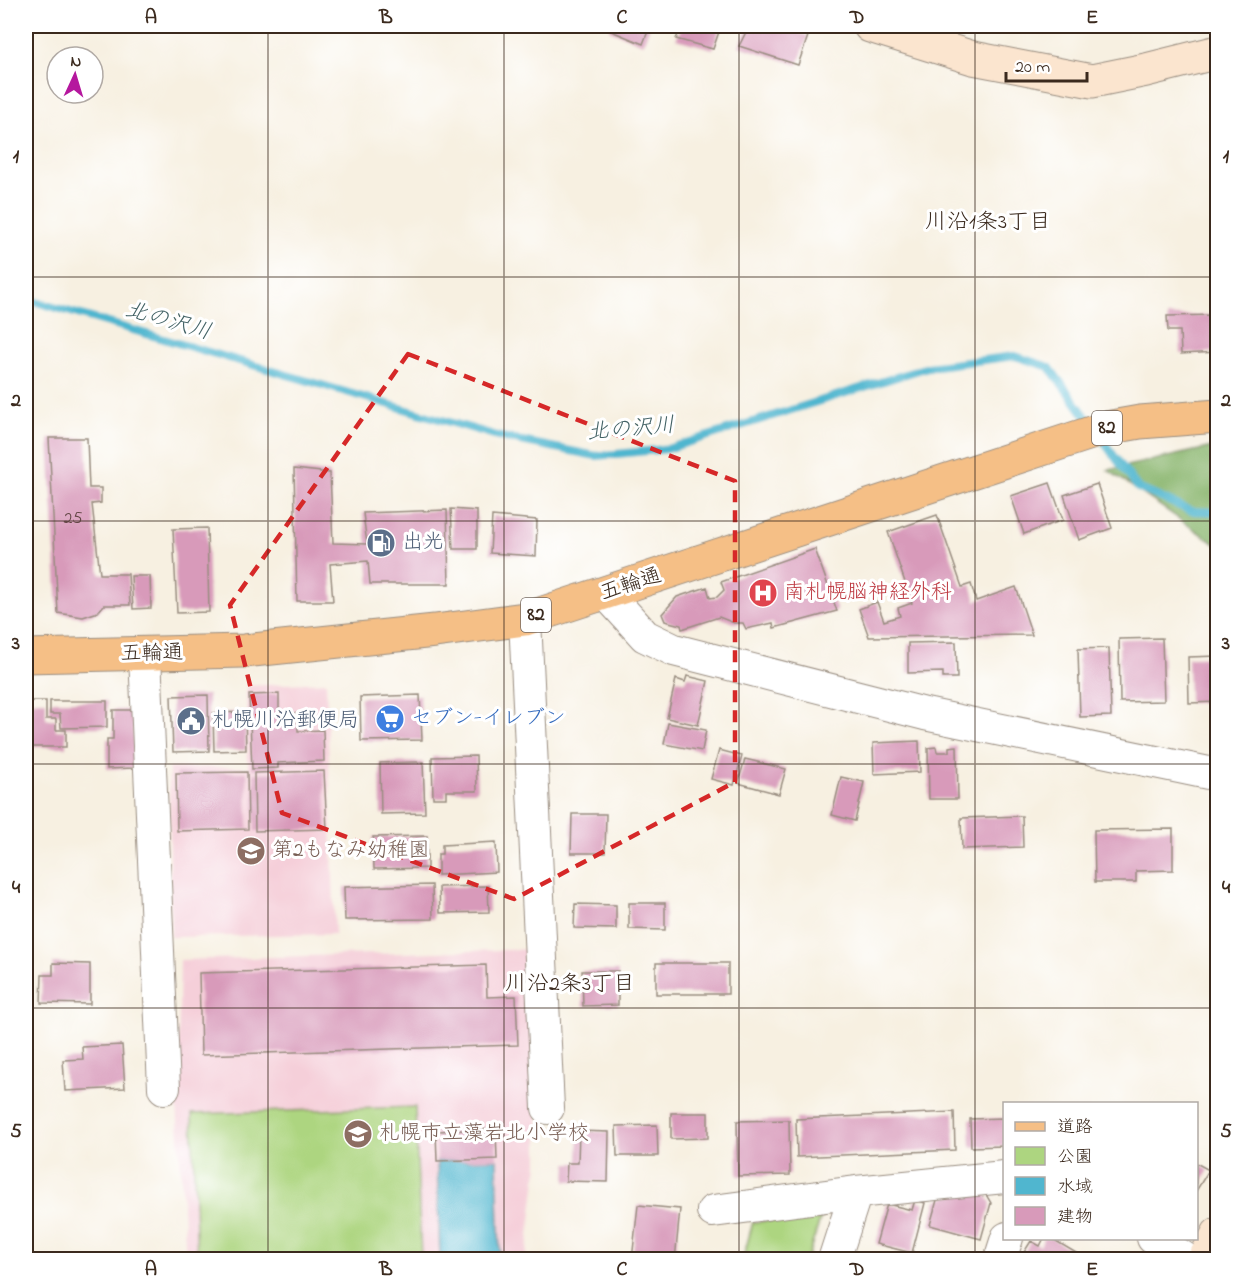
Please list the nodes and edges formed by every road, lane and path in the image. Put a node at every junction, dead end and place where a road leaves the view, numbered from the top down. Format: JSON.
{"nodes":[{"id":1,"x":875,"y":26,"type":"edge"},
{"id":2,"x":1218,"y":52,"type":"edge"},
{"id":3,"x":1205,"y":417,"type":"edge"},
{"id":4,"x":606,"y":593,"type":"junction"},
{"id":5,"x":525,"y":619,"type":"junction"},
{"id":6,"x":145,"y":655,"type":"junction"},
{"id":7,"x":26,"y":656,"type":"edge"},
{"id":8,"x":1218,"y":775,"type":"edge"},
{"id":9,"x":164,"y":1088,"type":"dead end"},
{"id":10,"x":548,"y":1108,"type":"dead end"},
{"id":11,"x":1003,"y":1177,"type":"edge"},
{"id":12,"x":856,"y":1192,"type":"junction"},
{"id":13,"x":713,"y":1211,"type":"dead end"},
{"id":14,"x":1218,"y":1234,"type":"edge"},
{"id":15,"x":1007,"y":1240,"type":"edge"},
{"id":16,"x":1155,"y":1240,"type":"edge"},
{"id":17,"x":834,"y":1260,"type":"edge"},
{"id":18,"x":1000,"y":1260,"type":"edge"},
{"id":19,"x":1187,"y":1260,"type":"edge"},
{"id":20,"x":1204,"y":1260,"type":"edge"}],
"edges":[{"from":1,"to":2,"type":"street"},
{"from":3,"to":4,"type":"main road","name":"五輪通","number":"82"},
{"from":4,"to":5,"type":"main road","name":"五輪通","number":"82"},
{"from":4,"to":8,"type":"street"},
{"from":5,"to":6,"type":"main road","name":"五輪通","number":"82"},
{"from":5,"to":10,"type":"street"},
{"from":6,"to":7,"type":"main road","name":"五輪通","number":"82"},
{"from":6,"to":9,"type":"street"},
{"from":11,"to":12,"type":"street"},
{"from":12,"to":13,"type":"street"},
{"from":12,"to":17,"type":"street"},
{"from":14,"to":20,"type":"street"},
{"from":15,"to":18,"type":"street"},
{"from":16,"to":19,"type":"street"}]}
